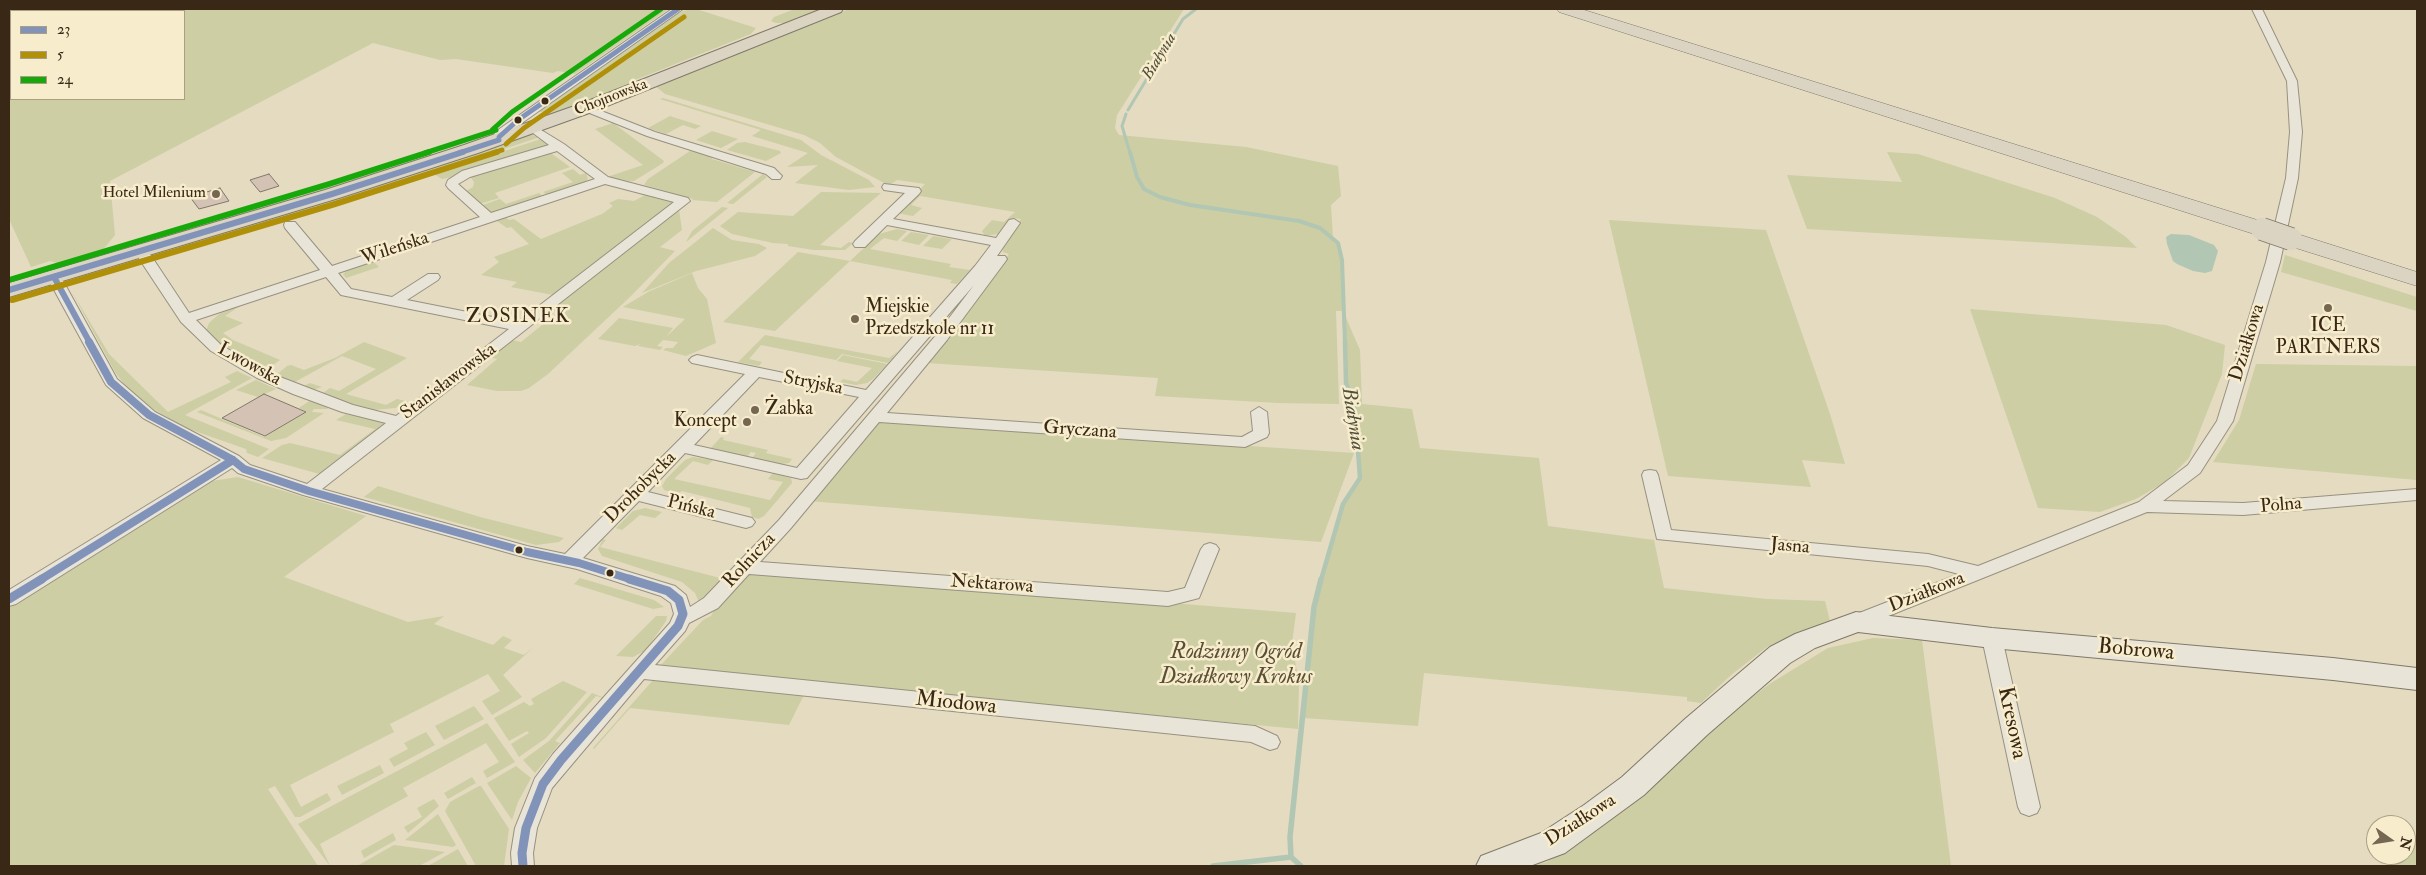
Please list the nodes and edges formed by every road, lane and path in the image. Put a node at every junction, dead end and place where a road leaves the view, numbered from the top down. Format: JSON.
{"nodes":[{"id":1,"x":678,"y":9,"type":"edge"},
{"id":2,"x":836,"y":9,"type":"edge"},
{"id":3,"x":1564,"y":9,"type":"edge"},
{"id":4,"x":1600,"y":9,"type":"edge"},
{"id":5,"x":2257,"y":9,"type":"edge"},
{"id":6,"x":586,"y":108,"type":"junction"},
{"id":7,"x":533,"y":128,"type":"junction"},
{"id":8,"x":499,"y":140,"type":"junction"},
{"id":9,"x":560,"y":146,"type":"junction"},
{"id":10,"x":776,"y":176,"type":"dead end"},
{"id":11,"x":604,"y":180,"type":"junction"},
{"id":12,"x":888,"y":187,"type":"dead end"},
{"id":13,"x":489,"y":218,"type":"junction"},
{"id":14,"x":884,"y":221,"type":"junction"},
{"id":15,"x":1014,"y":223,"type":"dead end"},
{"id":16,"x":2265,"y":223,"type":"junction"},
{"id":17,"x":290,"y":225,"type":"dead end"},
{"id":18,"x":2292,"y":232,"type":"junction"},
{"id":19,"x":999,"y":242,"type":"junction"},
{"id":20,"x":860,"y":244,"type":"dead end"},
{"id":21,"x":141,"y":251,"type":"junction"},
{"id":22,"x":1000,"y":259,"type":"dead end"},
{"id":23,"x":2417,"y":263,"type":"edge"},
{"id":24,"x":330,"y":271,"type":"junction"},
{"id":25,"x":54,"y":277,"type":"junction"},
{"id":26,"x":433,"y":277,"type":"dead end"},
{"id":27,"x":2417,"y":278,"type":"edge"},
{"id":28,"x":9,"y":290,"type":"edge"},
{"id":29,"x":394,"y":302,"type":"junction"},
{"id":30,"x":186,"y":319,"type":"junction"},
{"id":31,"x":522,"y":327,"type":"junction"},
{"id":32,"x":697,"y":360,"type":"dead end"},
{"id":33,"x":755,"y":373,"type":"junction"},
{"id":34,"x":868,"y":398,"type":"junction"},
{"id":35,"x":891,"y":398,"type":"junction"},
{"id":36,"x":1259,"y":412,"type":"dead end"},
{"id":37,"x":876,"y":417,"type":"junction"},
{"id":38,"x":398,"y":421,"type":"junction"},
{"id":39,"x":682,"y":448,"type":"junction"},
{"id":40,"x":230,"y":458,"type":"junction"},
{"id":41,"x":1650,"y":475,"type":"dead end"},
{"id":42,"x":309,"y":491,"type":"junction"},
{"id":43,"x":635,"y":494,"type":"junction"},
{"id":44,"x":2417,"y":495,"type":"edge"},
{"id":45,"x":2145,"y":506,"type":"junction"},
{"id":46,"x":746,"y":522,"type":"dead end"},
{"id":47,"x":1210,"y":549,"type":"dead end"},
{"id":48,"x":569,"y":561,"type":"junction"},
{"id":49,"x":744,"y":567,"type":"junction"},
{"id":50,"x":1978,"y":572,"type":"junction"},
{"id":51,"x":9,"y":592,"type":"edge"},
{"id":52,"x":9,"y":599,"type":"edge"},
{"id":53,"x":682,"y":618,"type":"junction"},
{"id":54,"x":1856,"y":622,"type":"junction"},
{"id":55,"x":1992,"y":638,"type":"junction"},
{"id":56,"x":640,"y":671,"type":"junction"},
{"id":57,"x":2417,"y":679,"type":"edge"},
{"id":58,"x":1270,"y":742,"type":"dead end"},
{"id":59,"x":2029,"y":807,"type":"dead end"},
{"id":60,"x":523,"y":866,"type":"edge"},
{"id":61,"x":1493,"y":866,"type":"edge"}],
"edges":[{"from":1,"to":8,"type":"street"},
{"from":2,"to":6,"type":"main road","name":"Chojnowska"},
{"from":3,"to":16,"type":"highway"},
{"from":4,"to":16,"type":"highway"},
{"from":5,"to":45,"type":"street","name":"Działkowa"},
{"from":6,"to":7,"type":"main road","name":"Chojnowska"},
{"from":6,"to":10,"type":"street"},
{"from":7,"to":8,"type":"main road","name":"Chojnowska"},
{"from":7,"to":9,"type":"street"},
{"from":8,"to":21,"type":"main road","name":"Chojnowska"},
{"from":9,"to":11,"type":"street"},
{"from":9,"to":13,"type":"street"},
{"from":11,"to":13,"type":"street","name":"Wileńska"},
{"from":11,"to":31,"type":"street","name":"Stanisławowska"},
{"from":12,"to":14,"type":"street"},
{"from":13,"to":24,"type":"street","name":"Wileńska"},
{"from":14,"to":19,"type":"street"},
{"from":14,"to":20,"type":"street"},
{"from":15,"to":19,"type":"street"},
{"from":16,"to":18,"type":"highway","bridge":true},
{"from":17,"to":24,"type":"street"},
{"from":18,"to":23,"type":"highway"},
{"from":18,"to":27,"type":"highway"},
{"from":19,"to":34,"type":"street"},
{"from":21,"to":25,"type":"main road","name":"Chojnowska"},
{"from":21,"to":30,"type":"street","name":"Lwowska"},
{"from":22,"to":35,"type":"street","name":"Rolnicza"},
{"from":24,"to":29,"type":"street"},
{"from":24,"to":30,"type":"street","name":"Wileńska"},
{"from":25,"to":28,"type":"main road","name":"Chojnowska"},
{"from":25,"to":40,"type":"street"},
{"from":26,"to":29,"type":"street"},
{"from":29,"to":31,"type":"street"},
{"from":30,"to":38,"type":"street","name":"Lwowska"},
{"from":31,"to":38,"type":"street","name":"Stanisławowska"},
{"from":32,"to":33,"type":"street","name":"Stryjska"},
{"from":33,"to":34,"type":"street","name":"Stryjska"},
{"from":33,"to":39,"type":"street","name":"Drohobycka"},
{"from":34,"to":35,"type":"street","name":"Stryjska"},
{"from":34,"to":39,"type":"street"},
{"from":35,"to":37,"type":"street","name":"Rolnicza"},
{"from":36,"to":37,"type":"street","name":"Gryczana"},
{"from":37,"to":49,"type":"street","name":"Rolnicza"},
{"from":38,"to":42,"type":"street","name":"Stanisławowska"},
{"from":39,"to":43,"type":"street","name":"Drohobycka"},
{"from":40,"to":42,"type":"street"},
{"from":40,"to":51,"type":"street"},
{"from":40,"to":52,"type":"street"},
{"from":41,"to":50,"type":"street","name":"Jasna"},
{"from":42,"to":48,"type":"street"},
{"from":43,"to":46,"type":"street","name":"Pińska"},
{"from":43,"to":48,"type":"street","name":"Drohobycka"},
{"from":44,"to":45,"type":"street","name":"Polna"},
{"from":45,"to":50,"type":"street","name":"Działkowa"},
{"from":47,"to":49,"type":"street","name":"Nektarowa"},
{"from":48,"to":53,"type":"street"},
{"from":49,"to":53,"type":"street","name":"Rolnicza"},
{"from":50,"to":54,"type":"street","name":"Działkowa"},
{"from":53,"to":56,"type":"street"},
{"from":54,"to":55,"type":"street","name":"Bobrowa"},
{"from":54,"to":61,"type":"street","name":"Działkowa"},
{"from":55,"to":57,"type":"street","name":"Bobrowa"},
{"from":55,"to":59,"type":"street","name":"Kresowa"},
{"from":56,"to":58,"type":"street","name":"Miodowa"},
{"from":56,"to":60,"type":"street"}]}
